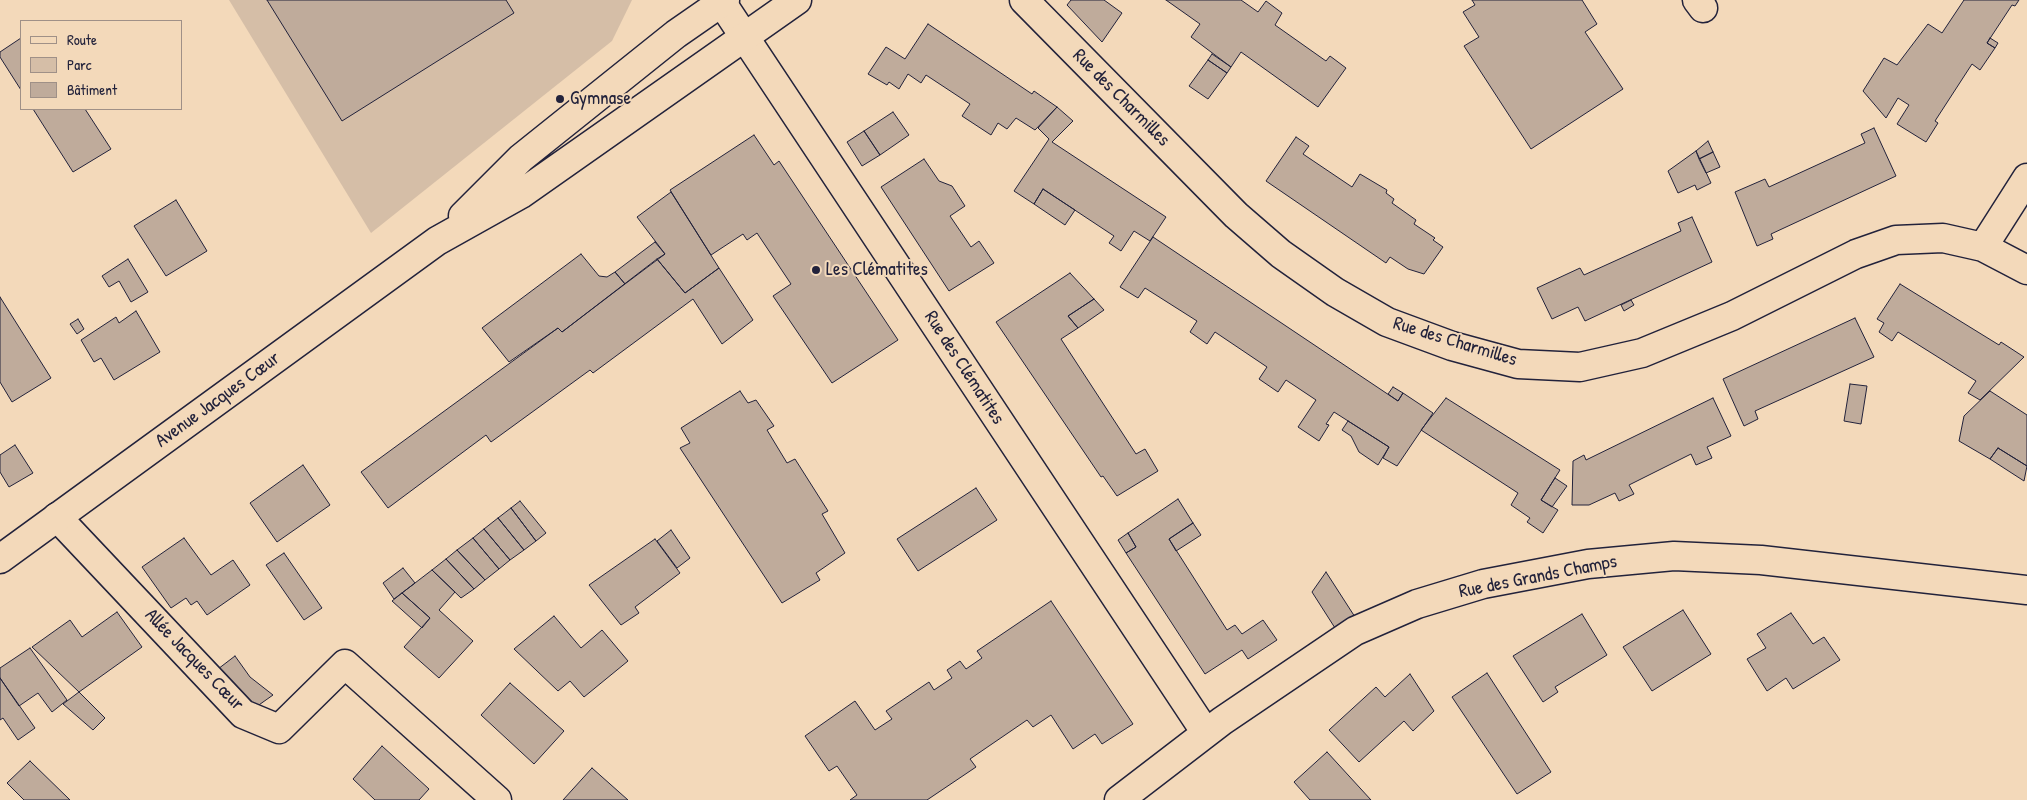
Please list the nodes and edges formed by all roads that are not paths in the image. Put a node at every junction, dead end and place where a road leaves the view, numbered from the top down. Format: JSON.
{"nodes":[{"id":1,"x":797,"y":0,"type":"edge"},
{"id":2,"x":1024,"y":0,"type":"edge"},
{"id":3,"x":722,"y":1,"type":"edge"},
{"id":4,"x":744,"y":37,"type":"junction"},
{"id":5,"x":2027,"y":178,"type":"edge"},
{"id":6,"x":437,"y":242,"type":"junction"},
{"id":7,"x":1983,"y":247,"type":"junction"},
{"id":8,"x":2027,"y":270,"type":"edge"},
{"id":9,"x":57,"y":517,"type":"junction"},
{"id":10,"x":0,"y":559,"type":"edge"},
{"id":11,"x":2027,"y":590,"type":"edge"},
{"id":12,"x":1206,"y":733,"type":"junction"},
{"id":13,"x":497,"y":800,"type":"edge"},
{"id":14,"x":1118,"y":800,"type":"edge"}],
"edges":[{"from":1,"to":4,"type":"street","name":"Avenue Jacques Cœur"},
{"from":2,"to":7,"type":"street","name":"Rue des Charmilles"},
{"from":3,"to":4,"type":"street","name":"Rue des Clématites"},
{"from":3,"to":6,"type":"street","name":"Avenue Jacques Cœur"},
{"from":4,"to":6,"type":"street","name":"Avenue Jacques Cœur"},
{"from":4,"to":12,"type":"street","name":"Rue des Clématites"},
{"from":5,"to":7,"type":"street"},
{"from":6,"to":9,"type":"street","name":"Avenue Jacques Cœur"},
{"from":7,"to":8,"type":"street","name":"Rue des Charmilles"},
{"from":9,"to":10,"type":"street","name":"Avenue Jacques Cœur"},
{"from":9,"to":13,"type":"street","name":"Allée Jacques Cœur"},
{"from":11,"to":12,"type":"street","name":"Rue des Grands Champs"},
{"from":12,"to":14,"type":"street","name":"Rue des Grands Champs"}]}
